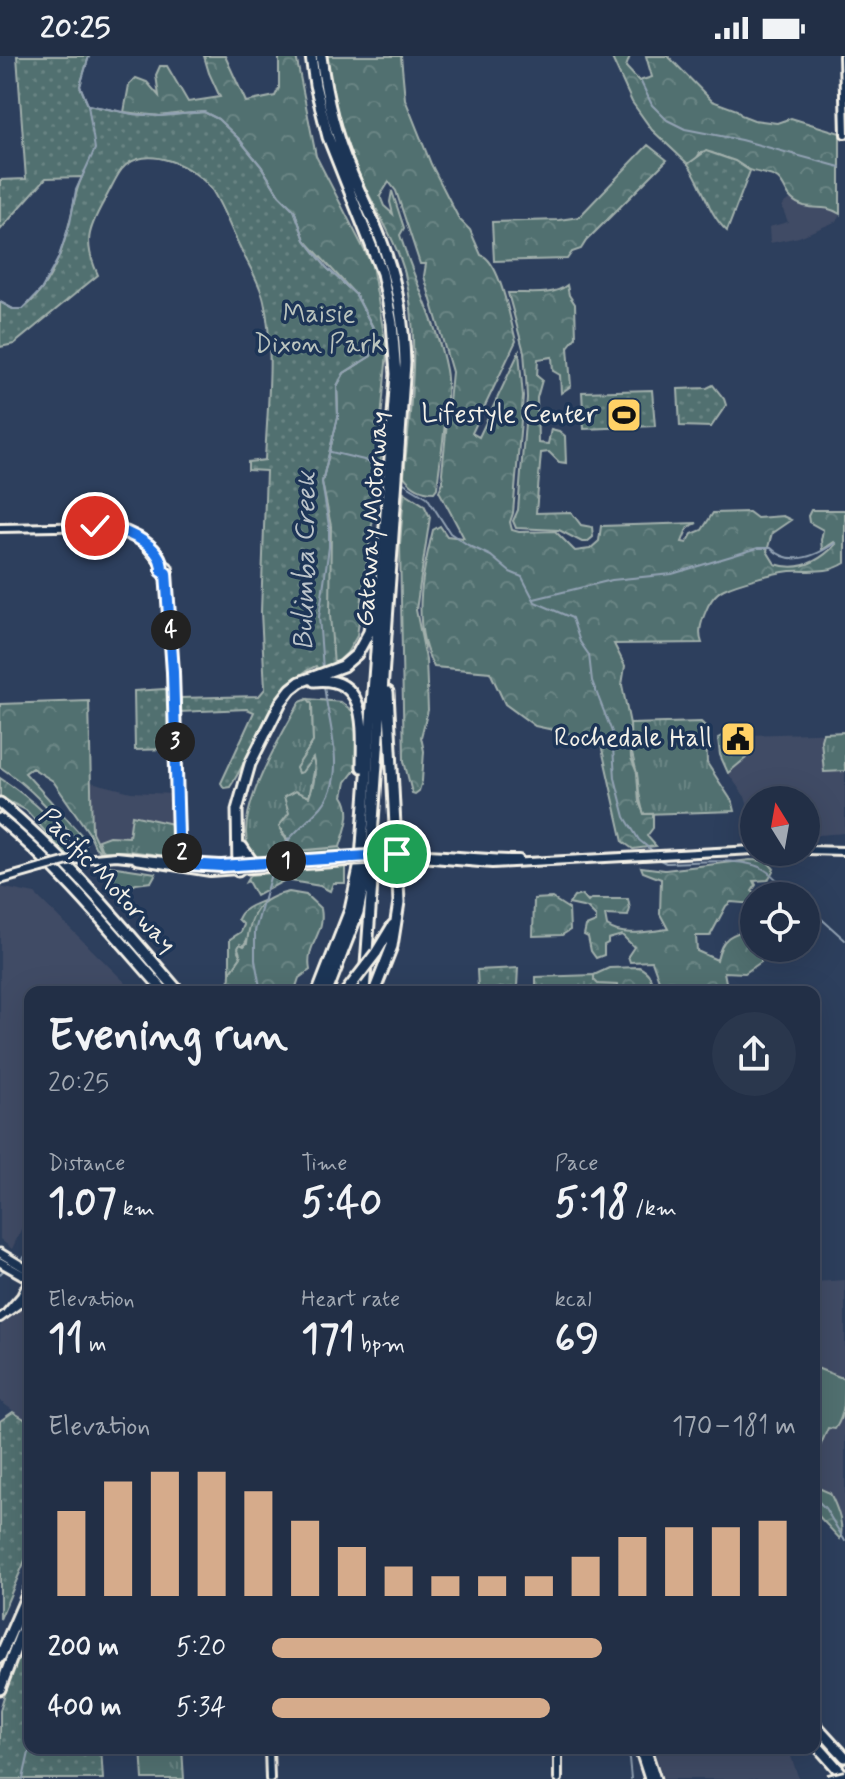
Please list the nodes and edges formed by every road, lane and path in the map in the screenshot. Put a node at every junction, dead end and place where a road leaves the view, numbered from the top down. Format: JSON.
{"nodes":[{"id":1,"x":311,"y":56,"type":"edge"},
{"id":2,"x":321,"y":56,"type":"edge"},
{"id":3,"x":843,"y":56,"type":"edge"},
{"id":4,"x":845,"y":134,"type":"edge"},
{"id":5,"x":385,"y":515,"type":"junction"},
{"id":6,"x":0,"y":528,"type":"edge"},
{"id":7,"x":384,"y":663,"type":"junction"},
{"id":8,"x":318,"y":678,"type":"junction"},
{"id":9,"x":366,"y":793,"type":"junction"},
{"id":10,"x":0,"y":803,"type":"edge"},
{"id":11,"x":374,"y":814,"type":"junction"},
{"id":12,"x":0,"y":819,"type":"edge"},
{"id":13,"x":397,"y":831,"type":"junction"},
{"id":14,"x":180,"y":847,"type":"junction"},
{"id":15,"x":845,"y":849,"type":"edge"},
{"id":16,"x":820,"y":850,"type":"edge"},
{"id":17,"x":740,"y":851,"type":"edge"},
{"id":18,"x":409,"y":853,"type":"junction"},
{"id":19,"x":398,"y":856,"type":"junction"},
{"id":20,"x":129,"y":857,"type":"junction"},
{"id":21,"x":421,"y":858,"type":"junction"},
{"id":22,"x":562,"y":860,"type":"junction"},
{"id":23,"x":170,"y":862,"type":"junction"},
{"id":24,"x":187,"y":864,"type":"junction"},
{"id":25,"x":265,"y":866,"type":"junction"},
{"id":26,"x":243,"y":867,"type":"junction"},
{"id":27,"x":399,"y":872,"type":"junction"},
{"id":28,"x":0,"y":879,"type":"edge"},
{"id":29,"x":399,"y":911,"type":"junction"},
{"id":30,"x":160,"y":986,"type":"edge"},
{"id":31,"x":174,"y":986,"type":"edge"},
{"id":32,"x":321,"y":986,"type":"edge"},
{"id":33,"x":329,"y":986,"type":"edge"},
{"id":34,"x":351,"y":986,"type":"edge"},
{"id":35,"x":364,"y":986,"type":"edge"},
{"id":36,"x":376,"y":986,"type":"edge"},
{"id":37,"x":0,"y":1253,"type":"edge"},
{"id":38,"x":0,"y":1262,"type":"edge"},
{"id":39,"x":24,"y":1267,"type":"edge"},
{"id":40,"x":24,"y":1275,"type":"edge"},
{"id":41,"x":24,"y":1290,"type":"edge"},
{"id":42,"x":24,"y":1299,"type":"edge"},
{"id":43,"x":3,"y":1315,"type":"edge"},
{"id":44,"x":24,"y":1602,"type":"edge"},
{"id":45,"x":24,"y":1626,"type":"edge"},
{"id":46,"x":0,"y":1657,"type":"edge"},
{"id":47,"x":0,"y":1689,"type":"edge"},
{"id":48,"x":820,"y":1730,"type":"edge"},
{"id":49,"x":820,"y":1749,"type":"edge"},
{"id":50,"x":269,"y":1754,"type":"edge"},
{"id":51,"x":558,"y":1754,"type":"edge"},
{"id":52,"x":641,"y":1754,"type":"edge"},
{"id":53,"x":648,"y":1754,"type":"edge"},
{"id":54,"x":845,"y":1757,"type":"edge"},
{"id":55,"x":845,"y":1776,"type":"edge"},
{"id":56,"x":270,"y":1779,"type":"edge"},
{"id":57,"x":558,"y":1779,"type":"edge"},
{"id":58,"x":649,"y":1779,"type":"edge"},
{"id":59,"x":656,"y":1779,"type":"edge"},
{"id":60,"x":828,"y":1779,"type":"edge"}],
"edges":[{"from":1,"to":5,"type":"highway","name":"Gateway Motorway"},
{"from":2,"to":7,"type":"highway","name":"Gateway Motorway"},
{"from":3,"to":4,"type":"main road"},
{"from":5,"to":8,"type":"highway"},
{"from":5,"to":9,"type":"highway","name":"Gateway Motorway"},
{"from":6,"to":14,"type":"main road"},
{"from":7,"to":11,"type":"highway","name":"Gateway Motorway"},
{"from":7,"to":13,"type":"highway"},
{"from":8,"to":9,"type":"highway"},
{"from":8,"to":26,"type":"highway"},
{"from":8,"to":26,"type":"highway"},
{"from":9,"to":32,"type":"highway","name":"Gateway Motorway"},
{"from":10,"to":31,"type":"highway","name":"Pacific Motorway"},
{"from":11,"to":33,"type":"highway","name":"Gateway Motorway"},
{"from":11,"to":35,"type":"highway"},
{"from":12,"to":30,"type":"highway","name":"Pacific Motorway"},
{"from":13,"to":18,"type":"highway"},
{"from":13,"to":19,"type":"highway"},
{"from":14,"to":23,"type":"main road"},
{"from":14,"to":24,"type":"main road"},
{"from":15,"to":16,"type":"main road"},
{"from":17,"to":22,"type":"main road"},
{"from":18,"to":19,"type":"main road"},
{"from":18,"to":22,"type":"main road"},
{"from":19,"to":21,"type":"main road"},
{"from":19,"to":25,"type":"main road","bridge":true},
{"from":19,"to":27,"type":"highway"},
{"from":20,"to":23,"type":"main road"},
{"from":20,"to":26,"type":"main road"},
{"from":20,"to":28,"type":"main road","bridge":true},
{"from":21,"to":22,"type":"main road"},
{"from":21,"to":27,"type":"highway"},
{"from":23,"to":24,"type":"main road"},
{"from":24,"to":26,"type":"main road"},
{"from":25,"to":26,"type":"main road"},
{"from":25,"to":26,"type":"main road"},
{"from":27,"to":29,"type":"highway"},
{"from":29,"to":34,"type":"highway","bridge":true},
{"from":29,"to":36,"type":"highway"},
{"from":37,"to":39,"type":"main road"},
{"from":38,"to":40,"type":"main road"},
{"from":41,"to":43,"type":"main road"},
{"from":42,"to":43,"type":"main road"},
{"from":44,"to":46,"type":"highway"},
{"from":45,"to":47,"type":"highway"},
{"from":48,"to":54,"type":"highway"},
{"from":49,"to":55,"type":"highway"},
{"from":50,"to":56,"type":"main road"},
{"from":51,"to":57,"type":"main road"},
{"from":52,"to":58,"type":"main road"},
{"from":53,"to":59,"type":"main road"},
{"from":55,"to":60,"type":"main road","bridge":true}]}
